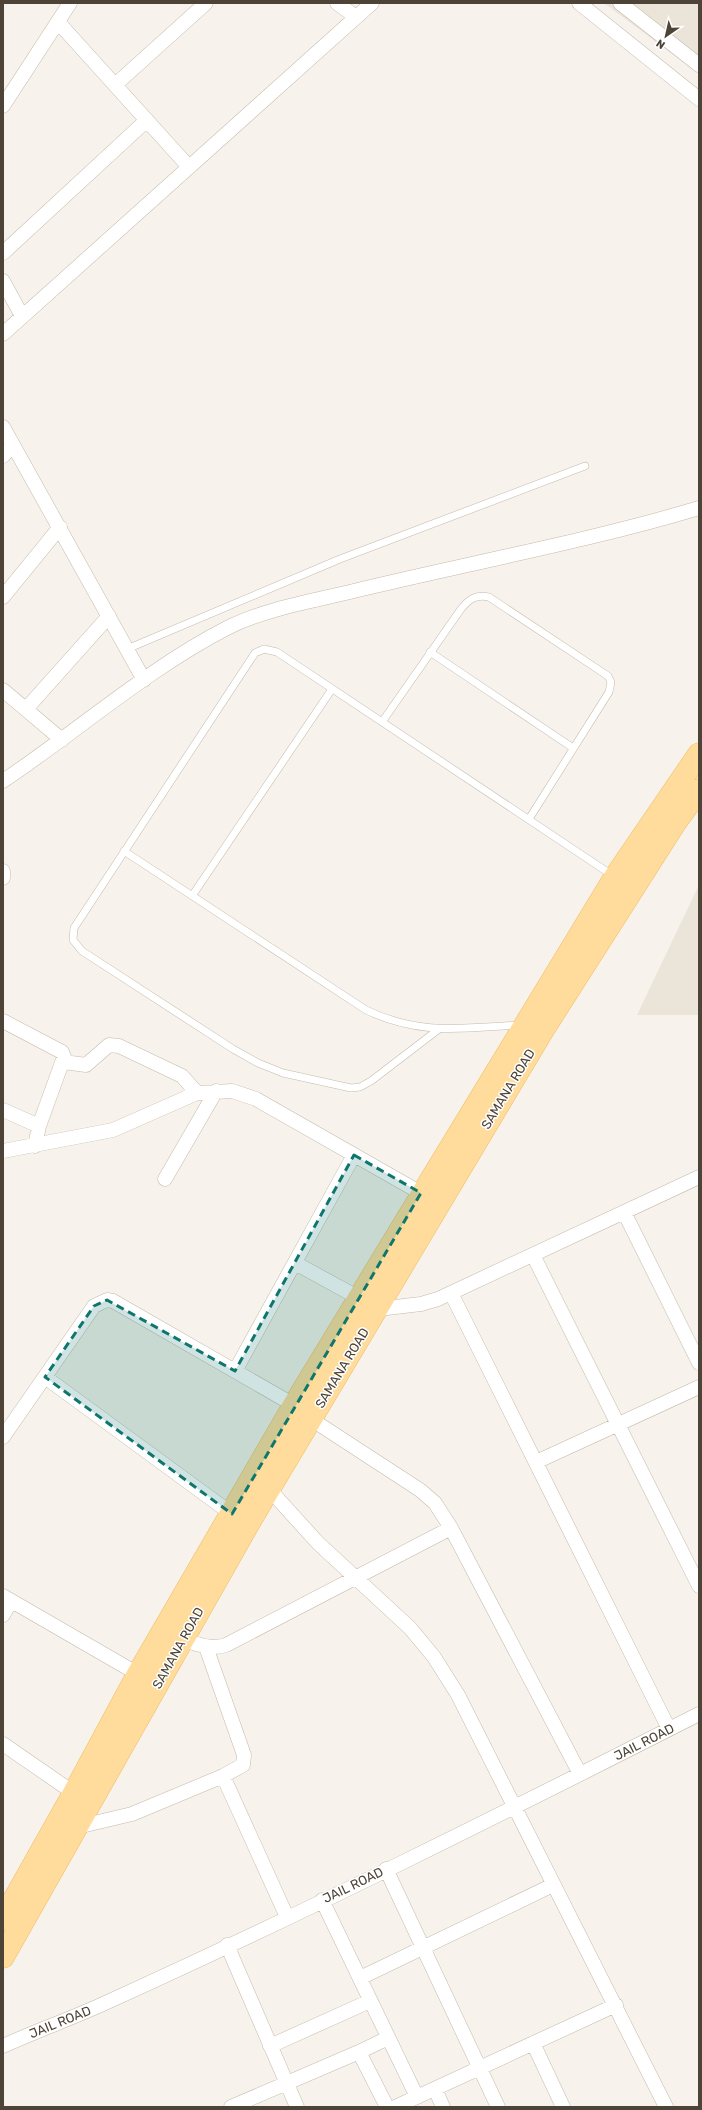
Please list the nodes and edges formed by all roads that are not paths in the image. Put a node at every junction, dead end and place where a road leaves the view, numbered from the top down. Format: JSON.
{"nodes":[{"id":1,"x":70,"y":3,"type":"edge"},
{"id":2,"x":206,"y":3,"type":"edge"},
{"id":3,"x":337,"y":3,"type":"edge"},
{"id":4,"x":372,"y":3,"type":"edge"},
{"id":5,"x":579,"y":3,"type":"edge"},
{"id":6,"x":624,"y":4,"type":"edge"},
{"id":7,"x":356,"y":18,"type":"junction"},
{"id":8,"x":58,"y":22,"type":"junction"},
{"id":9,"x":698,"y":62,"type":"edge"},
{"id":10,"x":115,"y":85,"type":"junction"},
{"id":11,"x":699,"y":99,"type":"edge"},
{"id":12,"x":3,"y":106,"type":"edge"},
{"id":13,"x":147,"y":120,"type":"junction"},
{"id":14,"x":189,"y":167,"type":"junction"},
{"id":15,"x":3,"y":253,"type":"edge"},
{"id":16,"x":3,"y":281,"type":"edge"},
{"id":17,"x":22,"y":316,"type":"junction"},
{"id":18,"x":3,"y":334,"type":"edge"},
{"id":19,"x":3,"y":427,"type":"edge"},
{"id":20,"x":13,"y":445,"type":"junction"},
{"id":21,"x":3,"y":456,"type":"edge"},
{"id":22,"x":585,"y":466,"type":"dead end"},
{"id":23,"x":699,"y":508,"type":"edge"},
{"id":24,"x":60,"y":527,"type":"junction"},
{"id":25,"x":3,"y":597,"type":"edge"},
{"id":26,"x":109,"y":616,"type":"junction"},
{"id":27,"x":127,"y":649,"type":"junction"},
{"id":28,"x":430,"y":652,"type":"junction"},
{"id":29,"x":144,"y":680,"type":"junction"},
{"id":30,"x":332,"y":689,"type":"junction"},
{"id":31,"x":3,"y":690,"type":"edge"},
{"id":32,"x":26,"y":709,"type":"junction"},
{"id":33,"x":382,"y":722,"type":"junction"},
{"id":34,"x":62,"y":740,"type":"junction"},
{"id":35,"x":574,"y":748,"type":"junction"},
{"id":36,"x":699,"y":754,"type":"edge"},
{"id":37,"x":6,"y":774,"type":"edge"},
{"id":38,"x":699,"y":790,"type":"edge"},
{"id":39,"x":529,"y":819,"type":"junction"},
{"id":40,"x":124,"y":852,"type":"junction"},
{"id":41,"x":3,"y":871,"type":"edge"},
{"id":42,"x":3,"y":878,"type":"edge"},
{"id":43,"x":624,"y":882,"type":"junction"},
{"id":44,"x":192,"y":896,"type":"junction"},
{"id":45,"x":3,"y":1021,"type":"edge"},
{"id":46,"x":525,"y":1024,"type":"junction"},
{"id":47,"x":439,"y":1029,"type":"junction"},
{"id":48,"x":64,"y":1062,"type":"junction"},
{"id":49,"x":216,"y":1091,"type":"junction"},
{"id":50,"x":198,"y":1093,"type":"junction"},
{"id":51,"x":3,"y":1110,"type":"edge"},
{"id":52,"x":39,"y":1126,"type":"junction"},
{"id":53,"x":35,"y":1146,"type":"junction"},
{"id":54,"x":3,"y":1151,"type":"edge"},
{"id":55,"x":354,"y":1155,"type":"junction"},
{"id":56,"x":699,"y":1176,"type":"edge"},
{"id":57,"x":165,"y":1178,"type":"dead end"},
{"id":58,"x":422,"y":1193,"type":"junction"},
{"id":59,"x":624,"y":1212,"type":"junction"},
{"id":60,"x":534,"y":1254,"type":"junction"},
{"id":61,"x":295,"y":1262,"type":"junction"},
{"id":62,"x":451,"y":1293,"type":"junction"},
{"id":63,"x":358,"y":1298,"type":"junction"},
{"id":64,"x":378,"y":1309,"type":"junction"},
{"id":65,"x":699,"y":1363,"type":"edge"},
{"id":66,"x":235,"y":1371,"type":"junction"},
{"id":67,"x":45,"y":1377,"type":"junction"},
{"id":68,"x":699,"y":1388,"type":"edge"},
{"id":69,"x":294,"y":1405,"type":"junction"},
{"id":70,"x":311,"y":1419,"type":"junction"},
{"id":71,"x":619,"y":1425,"type":"junction"},
{"id":72,"x":3,"y":1436,"type":"edge"},
{"id":73,"x":536,"y":1462,"type":"junction"},
{"id":74,"x":269,"y":1489,"type":"junction"},
{"id":75,"x":232,"y":1514,"type":"junction"},
{"id":76,"x":451,"y":1528,"type":"junction"},
{"id":77,"x":355,"y":1578,"type":"junction"},
{"id":78,"x":699,"y":1586,"type":"edge"},
{"id":79,"x":7,"y":1598,"type":"edge"},
{"id":80,"x":3,"y":1615,"type":"edge"},
{"id":81,"x":183,"y":1640,"type":"junction"},
{"id":82,"x":206,"y":1647,"type":"junction"},
{"id":83,"x":138,"y":1674,"type":"junction"},
{"id":84,"x":699,"y":1714,"type":"edge"},
{"id":85,"x":669,"y":1729,"type":"junction"},
{"id":86,"x":3,"y":1744,"type":"edge"},
{"id":87,"x":580,"y":1774,"type":"junction"},
{"id":88,"x":223,"y":1776,"type":"junction"},
{"id":89,"x":74,"y":1793,"type":"junction"},
{"id":90,"x":515,"y":1807,"type":"junction"},
{"id":91,"x":77,"y":1827,"type":"junction"},
{"id":92,"x":386,"y":1869,"type":"junction"},
{"id":93,"x":553,"y":1885,"type":"junction"},
{"id":94,"x":322,"y":1900,"type":"junction"},
{"id":95,"x":287,"y":1917,"type":"junction"},
{"id":96,"x":3,"y":1919,"type":"edge"},
{"id":97,"x":228,"y":1945,"type":"junction"},
{"id":98,"x":423,"y":1948,"type":"junction"},
{"id":99,"x":3,"y":1957,"type":"edge"},
{"id":100,"x":360,"y":1978,"type":"junction"},
{"id":101,"x":370,"y":2001,"type":"junction"},
{"id":102,"x":616,"y":2005,"type":"junction"},
{"id":103,"x":388,"y":2038,"type":"junction"},
{"id":104,"x":533,"y":2043,"type":"junction"},
{"id":105,"x":3,"y":2046,"type":"edge"},
{"id":106,"x":270,"y":2046,"type":"junction"},
{"id":107,"x":359,"y":2052,"type":"junction"},
{"id":108,"x":480,"y":2068,"type":"junction"},
{"id":109,"x":286,"y":2083,"type":"junction"},
{"id":110,"x":435,"y":2089,"type":"junction"},
{"id":111,"x":417,"y":2097,"type":"junction"},
{"id":112,"x":231,"y":2107,"type":"edge"},
{"id":113,"x":297,"y":2107,"type":"edge"},
{"id":114,"x":387,"y":2107,"type":"edge"},
{"id":115,"x":395,"y":2107,"type":"edge"},
{"id":116,"x":444,"y":2107,"type":"edge"},
{"id":117,"x":498,"y":2107,"type":"edge"},
{"id":118,"x":563,"y":2107,"type":"edge"},
{"id":119,"x":666,"y":2107,"type":"edge"}],
"edges":[{"from":1,"to":8,"type":"street"},
{"from":2,"to":10,"type":"street"},
{"from":3,"to":7,"type":"street"},
{"from":4,"to":7,"type":"street"},
{"from":5,"to":11,"type":"street"},
{"from":6,"to":9,"type":"street"},
{"from":7,"to":14,"type":"street"},
{"from":8,"to":10,"type":"street"},
{"from":8,"to":12,"type":"street"},
{"from":10,"to":13,"type":"street"},
{"from":13,"to":14,"type":"street"},
{"from":13,"to":15,"type":"street"},
{"from":14,"to":17,"type":"street"},
{"from":16,"to":17,"type":"street"},
{"from":17,"to":18,"type":"street"},
{"from":19,"to":20,"type":"street"},
{"from":20,"to":21,"type":"street"},
{"from":20,"to":24,"type":"street"},
{"from":22,"to":27,"type":"lane"},
{"from":23,"to":29,"type":"street"},
{"from":24,"to":25,"type":"street"},
{"from":24,"to":26,"type":"street"},
{"from":26,"to":27,"type":"street"},
{"from":26,"to":32,"type":"street"},
{"from":27,"to":29,"type":"street"},
{"from":28,"to":33,"type":"lane"},
{"from":28,"to":35,"type":"lane"},
{"from":28,"to":35,"type":"lane"},
{"from":29,"to":34,"type":"street"},
{"from":30,"to":33,"type":"lane"},
{"from":30,"to":40,"type":"lane"},
{"from":30,"to":44,"type":"lane"},
{"from":31,"to":32,"type":"street"},
{"from":32,"to":34,"type":"street"},
{"from":33,"to":39,"type":"lane"},
{"from":34,"to":37,"type":"street"},
{"from":35,"to":39,"type":"lane"},
{"from":36,"to":43,"type":"main road","name":"SAMANA ROAD"},
{"from":38,"to":43,"type":"main road","name":"SAMANA ROAD"},
{"from":39,"to":43,"type":"lane"},
{"from":40,"to":44,"type":"lane"},
{"from":40,"to":47,"type":"lane"},
{"from":41,"to":42,"type":"street"},
{"from":43,"to":46,"type":"main road","name":"SAMANA ROAD"},
{"from":43,"to":64,"type":"main road","name":"SAMANA ROAD"},
{"from":44,"to":47,"type":"lane"},
{"from":45,"to":48,"type":"street"},
{"from":46,"to":47,"type":"lane"},
{"from":46,"to":58,"type":"main road","name":"SAMANA ROAD"},
{"from":48,"to":50,"type":"street"},
{"from":48,"to":52,"type":"street"},
{"from":49,"to":50,"type":"street"},
{"from":49,"to":55,"type":"street"},
{"from":49,"to":57,"type":"street"},
{"from":50,"to":53,"type":"street"},
{"from":51,"to":52,"type":"street"},
{"from":52,"to":53,"type":"street"},
{"from":53,"to":54,"type":"street"},
{"from":55,"to":58,"type":"street"},
{"from":55,"to":61,"type":"street"},
{"from":56,"to":59,"type":"street"},
{"from":58,"to":63,"type":"main road","name":"SAMANA ROAD"},
{"from":59,"to":60,"type":"street"},
{"from":59,"to":65,"type":"street"},
{"from":60,"to":62,"type":"street"},
{"from":60,"to":71,"type":"street"},
{"from":61,"to":63,"type":"street"},
{"from":61,"to":66,"type":"street"},
{"from":62,"to":64,"type":"street"},
{"from":62,"to":73,"type":"street"},
{"from":63,"to":69,"type":"main road","name":"SAMANA ROAD"},
{"from":64,"to":70,"type":"main road","name":"SAMANA ROAD"},
{"from":66,"to":67,"type":"street"},
{"from":66,"to":69,"type":"street"},
{"from":67,"to":72,"type":"street"},
{"from":67,"to":75,"type":"street"},
{"from":68,"to":71,"type":"street"},
{"from":69,"to":75,"type":"main road","name":"SAMANA ROAD"},
{"from":70,"to":74,"type":"main road","name":"SAMANA ROAD"},
{"from":70,"to":76,"type":"street"},
{"from":71,"to":73,"type":"street"},
{"from":71,"to":78,"type":"street"},
{"from":73,"to":85,"type":"street"},
{"from":74,"to":77,"type":"street"},
{"from":74,"to":81,"type":"main road","name":"SAMANA ROAD"},
{"from":75,"to":83,"type":"main road","name":"SAMANA ROAD"},
{"from":76,"to":77,"type":"street"},
{"from":76,"to":87,"type":"street"},
{"from":77,"to":82,"type":"street"},
{"from":77,"to":90,"type":"street"},
{"from":79,"to":80,"type":"street"},
{"from":79,"to":83,"type":"street"},
{"from":81,"to":82,"type":"street"},
{"from":81,"to":91,"type":"main road","name":"SAMANA ROAD"},
{"from":82,"to":88,"type":"street"},
{"from":83,"to":89,"type":"main road","name":"SAMANA ROAD"},
{"from":84,"to":85,"type":"street","name":"JAIL ROAD"},
{"from":85,"to":87,"type":"street","name":"JAIL ROAD"},
{"from":86,"to":89,"type":"street"},
{"from":87,"to":90,"type":"street","name":"JAIL ROAD"},
{"from":88,"to":91,"type":"street"},
{"from":88,"to":95,"type":"street"},
{"from":89,"to":96,"type":"main road","name":"SAMANA ROAD"},
{"from":90,"to":92,"type":"street","name":"JAIL ROAD"},
{"from":90,"to":93,"type":"street"},
{"from":91,"to":99,"type":"main road","name":"SAMANA ROAD"},
{"from":92,"to":94,"type":"street","name":"JAIL ROAD"},
{"from":92,"to":98,"type":"street"},
{"from":93,"to":98,"type":"street"},
{"from":93,"to":102,"type":"street"},
{"from":94,"to":95,"type":"street","name":"JAIL ROAD"},
{"from":94,"to":100,"type":"street"},
{"from":95,"to":97,"type":"street","name":"JAIL ROAD"},
{"from":97,"to":105,"type":"street","name":"JAIL ROAD"},
{"from":97,"to":106,"type":"street"},
{"from":98,"to":100,"type":"street"},
{"from":98,"to":108,"type":"street"},
{"from":100,"to":101,"type":"street"},
{"from":101,"to":103,"type":"street"},
{"from":101,"to":106,"type":"street"},
{"from":102,"to":104,"type":"street"},
{"from":102,"to":119,"type":"street"},
{"from":103,"to":107,"type":"street"},
{"from":103,"to":111,"type":"street"},
{"from":104,"to":108,"type":"street"},
{"from":104,"to":118,"type":"street"},
{"from":106,"to":109,"type":"street"},
{"from":107,"to":109,"type":"street"},
{"from":107,"to":114,"type":"street"},
{"from":108,"to":110,"type":"street"},
{"from":108,"to":117,"type":"street"},
{"from":109,"to":112,"type":"street"},
{"from":109,"to":113,"type":"street"},
{"from":110,"to":111,"type":"street"},
{"from":110,"to":116,"type":"street"},
{"from":111,"to":115,"type":"street"}]}
